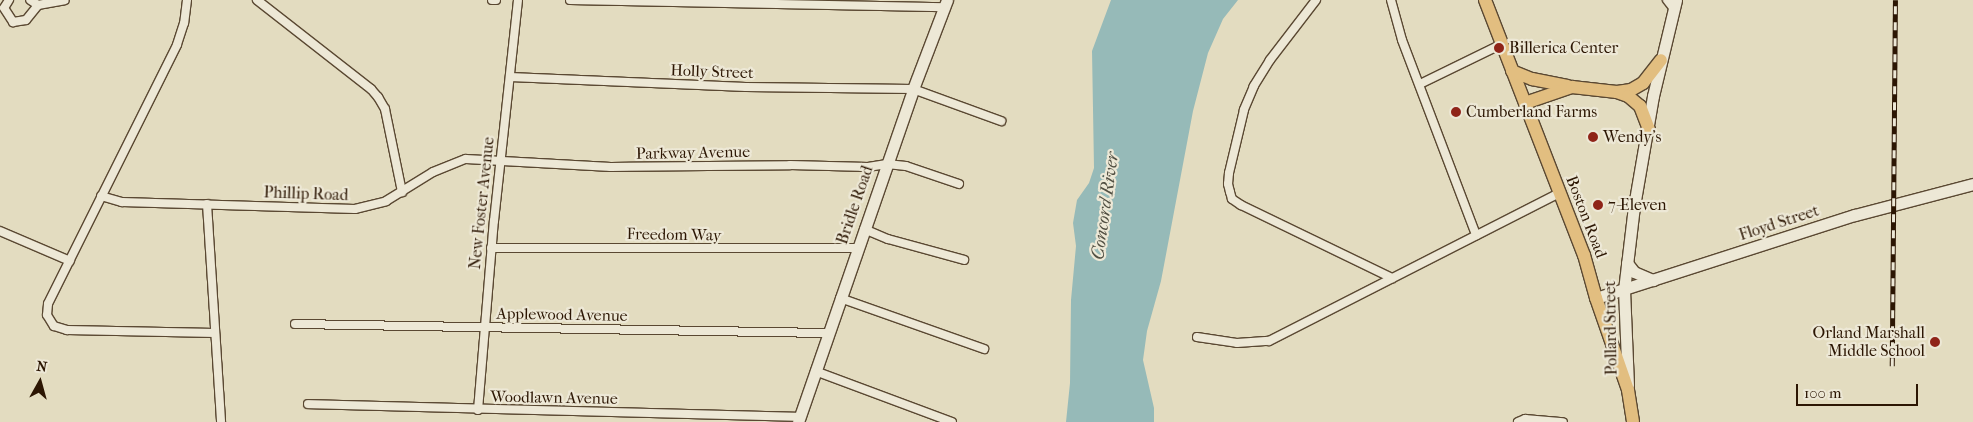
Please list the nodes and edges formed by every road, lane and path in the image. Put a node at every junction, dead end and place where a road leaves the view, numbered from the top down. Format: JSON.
{"nodes":[{"id":1,"x":9,"y":0,"type":"edge"},
{"id":2,"x":30,"y":0,"type":"edge"},
{"id":3,"x":65,"y":0,"type":"edge"},
{"id":4,"x":187,"y":0,"type":"edge"},
{"id":5,"x":257,"y":0,"type":"edge"},
{"id":6,"x":518,"y":0,"type":"edge"},
{"id":7,"x":570,"y":0,"type":"edge"},
{"id":8,"x":1316,"y":0,"type":"edge"},
{"id":9,"x":1391,"y":0,"type":"edge"},
{"id":10,"x":1485,"y":0,"type":"edge"},
{"id":11,"x":946,"y":3,"type":"edge"},
{"id":12,"x":1672,"y":3,"type":"edge"},
{"id":13,"x":38,"y":5,"type":"junction"},
{"id":14,"x":1502,"y":44,"type":"junction"},
{"id":15,"x":1661,"y":60,"type":"junction"},
{"id":16,"x":1512,"y":70,"type":"junction"},
{"id":17,"x":510,"y":77,"type":"junction"},
{"id":18,"x":1420,"y":84,"type":"junction"},
{"id":19,"x":1572,"y":88,"type":"junction"},
{"id":20,"x":913,"y":89,"type":"junction"},
{"id":21,"x":1617,"y":92,"type":"junction"},
{"id":22,"x":1525,"y":103,"type":"junction"},
{"id":23,"x":1001,"y":121,"type":"dead end"},
{"id":24,"x":1649,"y":128,"type":"junction"},
{"id":25,"x":500,"y":161,"type":"junction"},
{"id":26,"x":887,"y":164,"type":"junction"},
{"id":27,"x":959,"y":184,"type":"dead end"},
{"id":28,"x":1973,"y":184,"type":"edge"},
{"id":29,"x":402,"y":192,"type":"junction"},
{"id":30,"x":1559,"y":193,"type":"junction"},
{"id":31,"x":101,"y":196,"type":"junction"},
{"id":32,"x":208,"y":204,"type":"junction"},
{"id":33,"x":864,"y":228,"type":"junction"},
{"id":34,"x":0,"y":231,"type":"edge"},
{"id":35,"x":1476,"y":235,"type":"junction"},
{"id":36,"x":491,"y":248,"type":"junction"},
{"id":37,"x":857,"y":248,"type":"junction"},
{"id":38,"x":964,"y":260,"type":"dead end"},
{"id":39,"x":70,"y":261,"type":"junction"},
{"id":40,"x":1628,"y":263,"type":"junction"},
{"id":41,"x":1392,"y":278,"type":"junction"},
{"id":42,"x":1653,"y":280,"type":"junction"},
{"id":43,"x":1624,"y":290,"type":"junction"},
{"id":44,"x":840,"y":298,"type":"junction"},
{"id":45,"x":1596,"y":298,"type":"junction"},
{"id":46,"x":295,"y":324,"type":"dead end"},
{"id":47,"x":485,"y":327,"type":"junction"},
{"id":48,"x":215,"y":333,"type":"junction"},
{"id":49,"x":828,"y":333,"type":"junction"},
{"id":50,"x":1197,"y":337,"type":"dead end"},
{"id":51,"x":984,"y":349,"type":"dead end"},
{"id":52,"x":815,"y":371,"type":"junction"},
{"id":53,"x":1628,"y":390,"type":"junction"},
{"id":54,"x":308,"y":404,"type":"dead end"},
{"id":55,"x":478,"y":410,"type":"junction"},
{"id":56,"x":799,"y":419,"type":"edge"},
{"id":57,"x":221,"y":422,"type":"edge"},
{"id":58,"x":952,"y":422,"type":"edge"},
{"id":59,"x":1518,"y":422,"type":"edge"},
{"id":60,"x":1563,"y":422,"type":"edge"},
{"id":61,"x":1633,"y":422,"type":"edge"}],
"edges":[{"from":1,"to":13,"type":"street"},
{"from":2,"to":13,"type":"street"},
{"from":3,"to":13,"type":"street"},
{"from":4,"to":31,"type":"street"},
{"from":5,"to":29,"type":"street"},
{"from":6,"to":17,"type":"street","name":"New Foster Avenue"},
{"from":7,"to":11,"type":"street"},
{"from":8,"to":41,"type":"street"},
{"from":9,"to":18,"type":"street"},
{"from":10,"to":14,"type":"main road","name":"Boston Road"},
{"from":11,"to":20,"type":"main road","name":"Bridle Road"},
{"from":12,"to":15,"type":"main road","name":"Pollard Street"},
{"from":14,"to":16,"type":"main road","name":"Boston Road"},
{"from":14,"to":18,"type":"street"},
{"from":15,"to":21,"type":"main road"},
{"from":15,"to":24,"type":"main road","name":"Pollard Street"},
{"from":16,"to":19,"type":"main road"},
{"from":16,"to":22,"type":"main road","name":"Boston Road"},
{"from":17,"to":20,"type":"street","name":"Holly Street"},
{"from":17,"to":25,"type":"street","name":"New Foster Avenue"},
{"from":18,"to":35,"type":"street"},
{"from":19,"to":21,"type":"main road"},
{"from":19,"to":22,"type":"main road"},
{"from":20,"to":23,"type":"street","name":"Holly Street"},
{"from":20,"to":26,"type":"main road","name":"Bridle Road"},
{"from":21,"to":24,"type":"main road"},
{"from":22,"to":30,"type":"main road","name":"Boston Road"},
{"from":24,"to":40,"type":"main road","name":"Pollard Street"},
{"from":25,"to":26,"type":"street","name":"Parkway Avenue"},
{"from":25,"to":29,"type":"street","name":"Phillip Road"},
{"from":25,"to":36,"type":"street","name":"New Foster Avenue"},
{"from":26,"to":27,"type":"street","name":"Parkway Avenue"},
{"from":26,"to":33,"type":"main road","name":"Bridle Road"},
{"from":28,"to":42,"type":"main road","name":"Floyd Street"},
{"from":29,"to":32,"type":"street","name":"Phillip Road"},
{"from":30,"to":35,"type":"street"},
{"from":30,"to":45,"type":"main road","name":"Boston Road"},
{"from":31,"to":32,"type":"street","name":"Phillip Road"},
{"from":31,"to":39,"type":"street"},
{"from":32,"to":48,"type":"street"},
{"from":33,"to":37,"type":"main road","name":"Bridle Road"},
{"from":33,"to":38,"type":"street"},
{"from":34,"to":39,"type":"street"},
{"from":35,"to":41,"type":"street"},
{"from":36,"to":37,"type":"street","name":"Freedom Way"},
{"from":36,"to":47,"type":"street","name":"New Foster Avenue"},
{"from":37,"to":44,"type":"main road","name":"Bridle Road"},
{"from":39,"to":48,"type":"street"},
{"from":40,"to":42,"type":"main road"},
{"from":40,"to":43,"type":"main road","name":"Pollard Street"},
{"from":41,"to":50,"type":"street"},
{"from":42,"to":43,"type":"main road","name":"Floyd Street"},
{"from":43,"to":45,"type":"main road","name":"Floyd Street"},
{"from":43,"to":53,"type":"main road","name":"Pollard Street"},
{"from":44,"to":49,"type":"main road","name":"Bridle Road"},
{"from":44,"to":51,"type":"street"},
{"from":45,"to":53,"type":"main road","name":"Boston Road"},
{"from":46,"to":47,"type":"street","name":"Applewood Avenue"},
{"from":47,"to":49,"type":"street","name":"Applewood Avenue"},
{"from":47,"to":55,"type":"street","name":"New Foster Avenue"},
{"from":48,"to":57,"type":"street"},
{"from":49,"to":52,"type":"main road","name":"Bridle Road"},
{"from":52,"to":56,"type":"main road","name":"Bridle Road"},
{"from":52,"to":58,"type":"street"},
{"from":53,"to":61,"type":"main road","name":"Boston Road"},
{"from":54,"to":55,"type":"street","name":"Woodlawn Avenue"},
{"from":55,"to":56,"type":"street","name":"Woodlawn Avenue"},
{"from":59,"to":60,"type":"street"}]}
